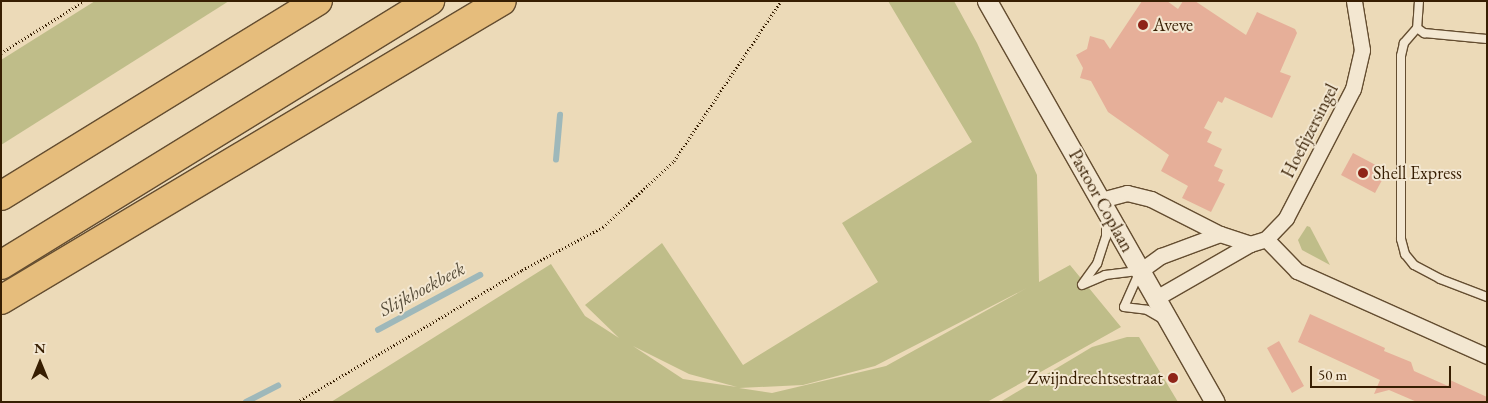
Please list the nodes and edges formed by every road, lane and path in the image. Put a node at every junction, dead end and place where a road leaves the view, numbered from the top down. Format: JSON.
{"nodes":[{"id":1,"x":84,"y":1,"type":"edge"},
{"id":2,"x":318,"y":1,"type":"edge"},
{"id":3,"x":430,"y":1,"type":"edge"},
{"id":4,"x":502,"y":1,"type":"edge"},
{"id":5,"x":781,"y":1,"type":"edge"},
{"id":6,"x":987,"y":1,"type":"edge"},
{"id":7,"x":1354,"y":1,"type":"edge"},
{"id":8,"x":1419,"y":1,"type":"edge"},
{"id":9,"x":1416,"y":28,"type":"junction"},
{"id":10,"x":1487,"y":39,"type":"edge"},
{"id":11,"x":1,"y":53,"type":"edge"},
{"id":12,"x":1,"y":196,"type":"edge"},
{"id":13,"x":1103,"y":204,"type":"junction"},
{"id":14,"x":1220,"y":234,"type":"junction"},
{"id":15,"x":1266,"y":239,"type":"junction"},
{"id":16,"x":1250,"y":244,"type":"junction"},
{"id":17,"x":1,"y":265,"type":"edge"},
{"id":18,"x":1140,"y":271,"type":"junction"},
{"id":19,"x":1487,"y":297,"type":"edge"},
{"id":20,"x":1156,"y":298,"type":"junction"},
{"id":21,"x":1,"y":300,"type":"edge"},
{"id":22,"x":1169,"y":322,"type":"junction"},
{"id":23,"x":1487,"y":356,"type":"edge"},
{"id":24,"x":297,"y":402,"type":"edge"},
{"id":25,"x":1215,"y":402,"type":"edge"}],
"edges":[{"from":1,"to":11,"type":"path"},
{"from":2,"to":12,"type":"highway"},
{"from":3,"to":17,"type":"highway"},
{"from":4,"to":21,"type":"highway"},
{"from":5,"to":24,"type":"path"},
{"from":6,"to":13,"type":"street","name":"Pastoor Coplaan"},
{"from":7,"to":15,"type":"street","name":"Hoefijzersingel"},
{"from":8,"to":9,"type":"lane"},
{"from":9,"to":10,"type":"lane"},
{"from":9,"to":19,"type":"lane"},
{"from":13,"to":14,"type":"street"},
{"from":13,"to":18,"type":"street","name":"Pastoor Coplaan"},
{"from":13,"to":18,"type":"lane"},
{"from":14,"to":16,"type":"street"},
{"from":14,"to":18,"type":"street"},
{"from":15,"to":16,"type":"street"},
{"from":15,"to":23,"type":"street"},
{"from":16,"to":20,"type":"street"},
{"from":18,"to":20,"type":"street","name":"Pastoor Coplaan"},
{"from":18,"to":22,"type":"lane"},
{"from":20,"to":22,"type":"street","name":"Pastoor Coplaan"},
{"from":22,"to":25,"type":"street","name":"Pastoor Coplaan"}]}
